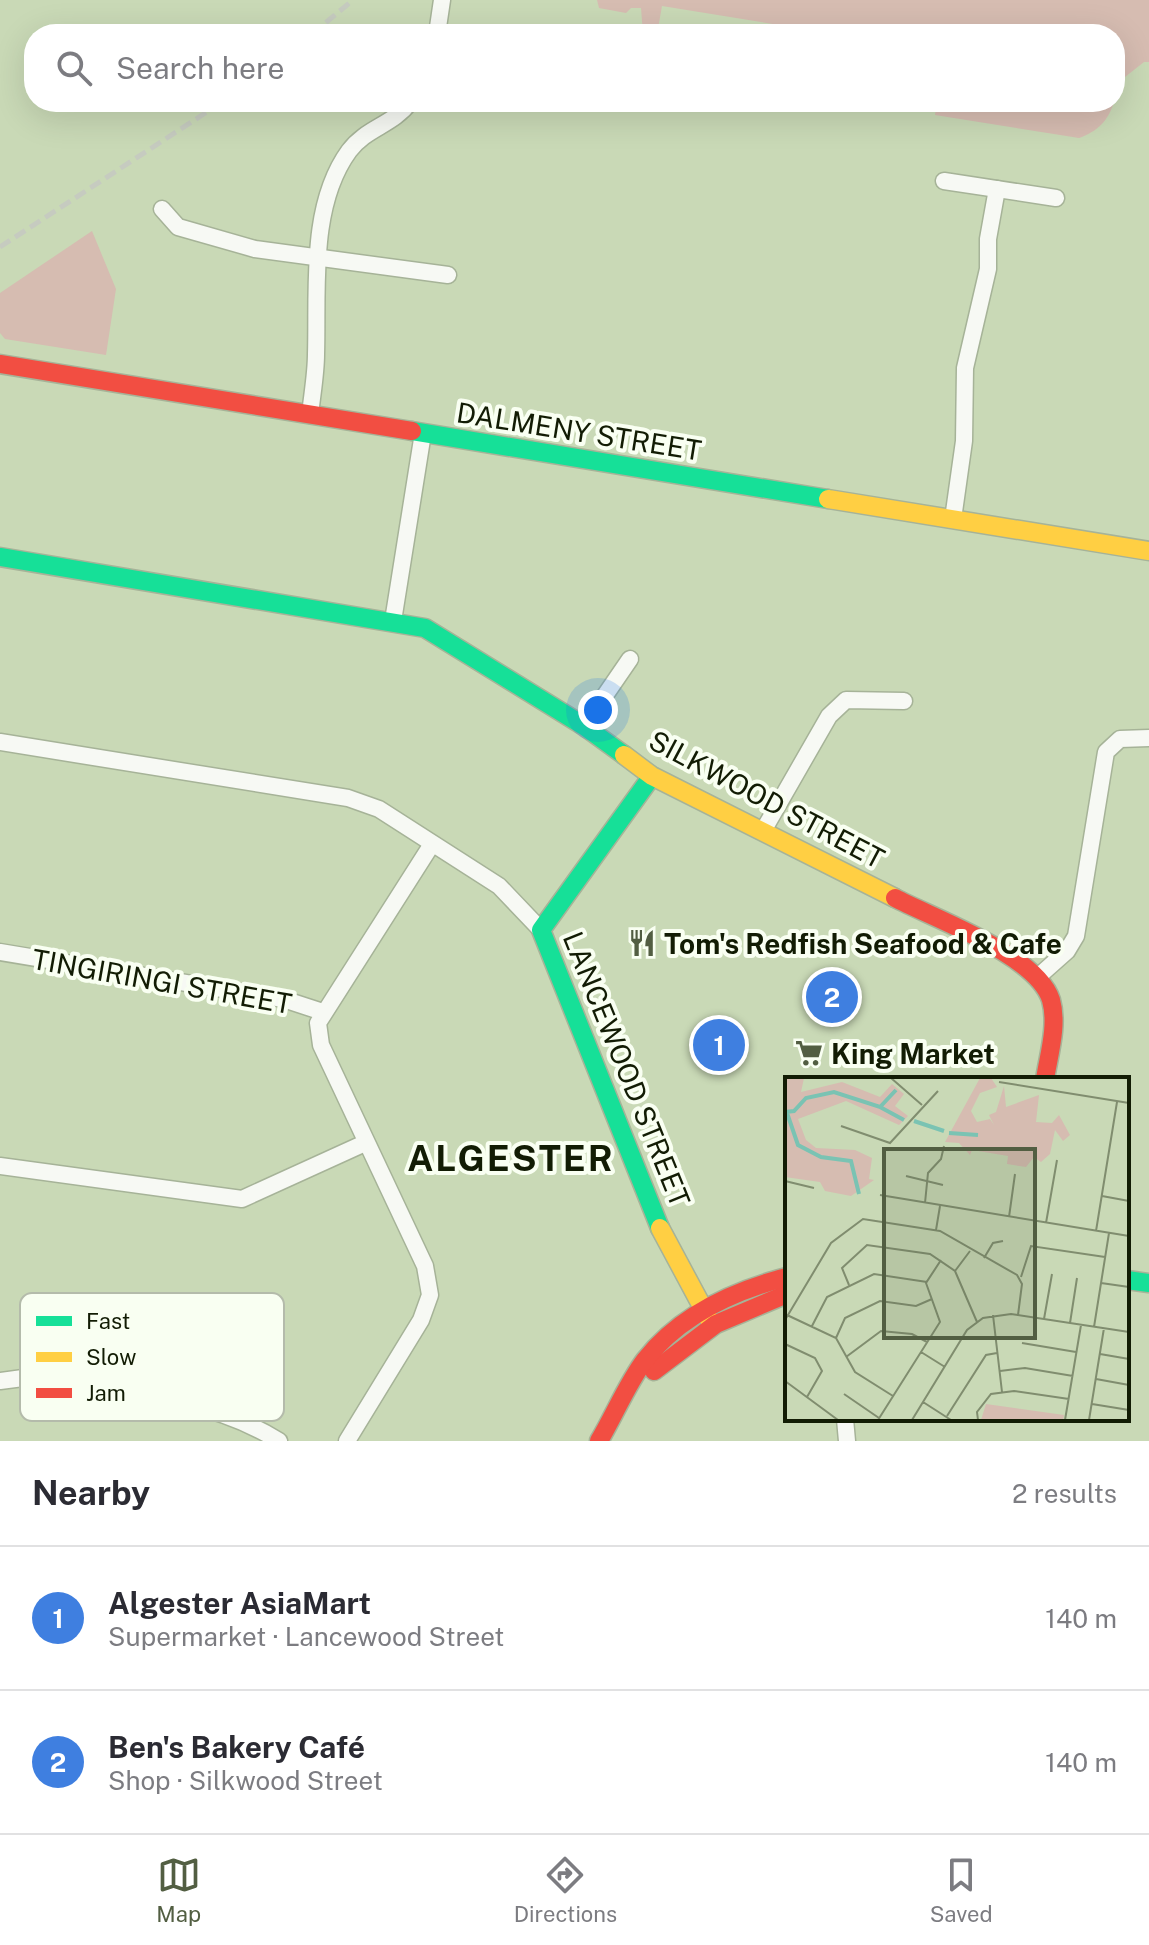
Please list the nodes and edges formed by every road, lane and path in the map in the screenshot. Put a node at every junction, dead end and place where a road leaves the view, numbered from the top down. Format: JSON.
{"nodes":[{"id":1,"x":442,"y":0,"type":"edge"},
{"id":2,"x":438,"y":24,"type":"edge"},
{"id":3,"x":402,"y":112,"type":"edge"},
{"id":4,"x":944,"y":181,"type":"dead end"},
{"id":5,"x":997,"y":189,"type":"junction"},
{"id":6,"x":1056,"y":198,"type":"dead end"},
{"id":7,"x":162,"y":209,"type":"dead end"},
{"id":8,"x":319,"y":260,"type":"junction"},
{"id":9,"x":448,"y":275,"type":"dead end"},
{"id":10,"x":0,"y":364,"type":"edge"},
{"id":11,"x":310,"y":415,"type":"junction"},
{"id":12,"x":423,"y":433,"type":"junction"},
{"id":13,"x":953,"y":519,"type":"junction"},
{"id":14,"x":1149,"y":551,"type":"edge"},
{"id":15,"x":0,"y":557,"type":"edge"},
{"id":16,"x":393,"y":621,"type":"junction"},
{"id":17,"x":630,"y":659,"type":"dead end"},
{"id":18,"x":904,"y":701,"type":"dead end"},
{"id":19,"x":584,"y":726,"type":"junction"},
{"id":20,"x":1149,"y":738,"type":"edge"},
{"id":21,"x":0,"y":742,"type":"edge"},
{"id":22,"x":652,"y":776,"type":"junction"},
{"id":23,"x":763,"y":831,"type":"junction"},
{"id":24,"x":432,"y":844,"type":"junction"},
{"id":25,"x":541,"y":930,"type":"junction"},
{"id":26,"x":0,"y":952,"type":"edge"},
{"id":27,"x":1040,"y":975,"type":"junction"},
{"id":28,"x":328,"y":1007,"type":"junction"},
{"id":29,"x":1045,"y":1077,"type":"edge"},
{"id":30,"x":365,"y":1143,"type":"junction"},
{"id":31,"x":0,"y":1166,"type":"edge"},
{"id":32,"x":785,"y":1278,"type":"edge"},
{"id":33,"x":1129,"y":1280,"type":"edge"},
{"id":34,"x":1149,"y":1283,"type":"edge"},
{"id":35,"x":785,"y":1295,"type":"edge"},
{"id":36,"x":707,"y":1318,"type":"junction"},
{"id":37,"x":20,"y":1378,"type":"edge"},
{"id":38,"x":0,"y":1381,"type":"edge"},
{"id":39,"x":248,"y":1421,"type":"edge"},
{"id":40,"x":845,"y":1421,"type":"edge"},
{"id":41,"x":279,"y":1441,"type":"edge"},
{"id":42,"x":347,"y":1441,"type":"edge"},
{"id":43,"x":599,"y":1441,"type":"edge"},
{"id":44,"x":847,"y":1441,"type":"edge"}],
"edges":[{"from":1,"to":2,"type":"street"},
{"from":3,"to":8,"type":"street"},
{"from":4,"to":5,"type":"street"},
{"from":5,"to":6,"type":"street"},
{"from":5,"to":13,"type":"street"},
{"from":7,"to":8,"type":"street"},
{"from":8,"to":9,"type":"street"},
{"from":8,"to":11,"type":"street"},
{"from":10,"to":11,"type":"street","name":"DALMENY STREET"},
{"from":11,"to":12,"type":"street","name":"DALMENY STREET"},
{"from":12,"to":13,"type":"street","name":"DALMENY STREET"},
{"from":12,"to":16,"type":"street"},
{"from":13,"to":14,"type":"street","name":"DALMENY STREET"},
{"from":15,"to":16,"type":"street","name":"SILKWOOD STREET"},
{"from":16,"to":19,"type":"street","name":"SILKWOOD STREET"},
{"from":17,"to":19,"type":"street"},
{"from":18,"to":23,"type":"street"},
{"from":19,"to":22,"type":"street","name":"SILKWOOD STREET"},
{"from":20,"to":27,"type":"street"},
{"from":21,"to":24,"type":"street","name":"LANCEWOOD STREET"},
{"from":22,"to":23,"type":"street","name":"SILKWOOD STREET"},
{"from":22,"to":25,"type":"street"},
{"from":23,"to":27,"type":"street","name":"SILKWOOD STREET"},
{"from":24,"to":25,"type":"street","name":"LANCEWOOD STREET"},
{"from":24,"to":28,"type":"street"},
{"from":25,"to":36,"type":"street","name":"LANCEWOOD STREET"},
{"from":26,"to":28,"type":"street","name":"TINGIRINGI STREET"},
{"from":27,"to":29,"type":"street"},
{"from":28,"to":30,"type":"street","name":"TINGIRINGI STREET"},
{"from":30,"to":31,"type":"street"},
{"from":30,"to":42,"type":"street","name":"TINGIRINGI STREET"},
{"from":32,"to":36,"type":"street"},
{"from":33,"to":34,"type":"street"},
{"from":35,"to":36,"type":"street"},
{"from":36,"to":43,"type":"street"},
{"from":37,"to":38,"type":"street"},
{"from":39,"to":41,"type":"street"},
{"from":40,"to":44,"type":"street"}]}
